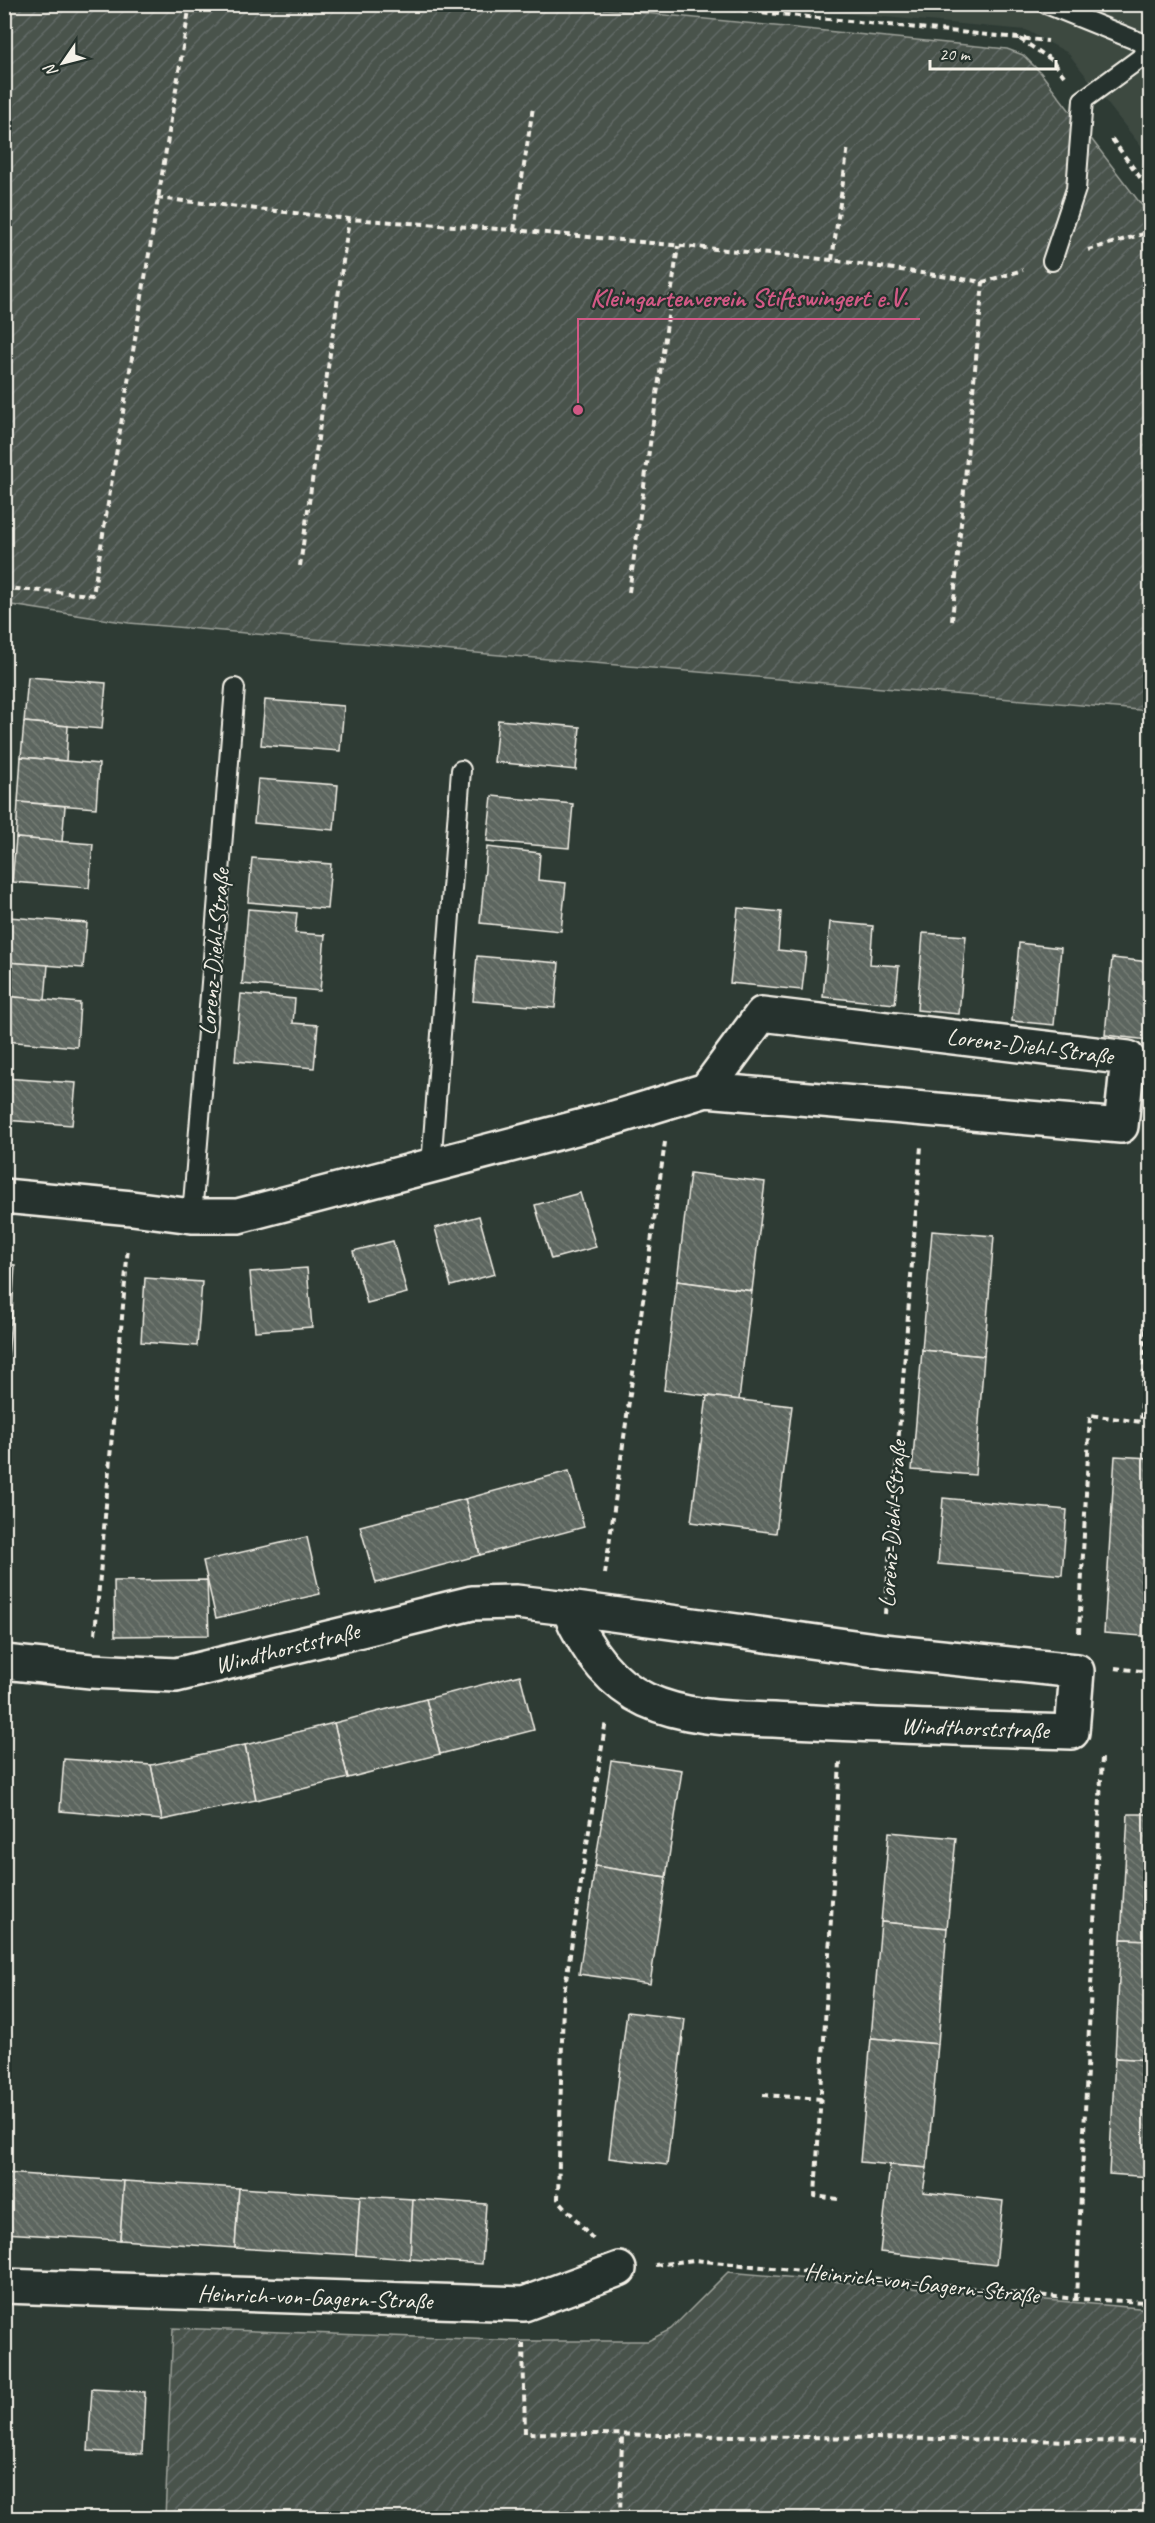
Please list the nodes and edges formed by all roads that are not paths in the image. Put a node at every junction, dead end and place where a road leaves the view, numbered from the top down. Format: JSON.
{"nodes":[{"id":1,"x":1046,"y":4,"type":"edge"},
{"id":2,"x":1150,"y":46,"type":"edge"},
{"id":3,"x":1150,"y":51,"type":"edge"},
{"id":4,"x":1052,"y":261,"type":"road end"},
{"id":5,"x":236,"y":688,"type":"dead end"},
{"id":6,"x":461,"y":770,"type":"dead end"},
{"id":7,"x":706,"y":1090,"type":"junction"},
{"id":8,"x":431,"y":1166,"type":"junction"},
{"id":9,"x":4,"y":1196,"type":"edge"},
{"id":10,"x":192,"y":1216,"type":"junction"},
{"id":11,"x":568,"y":1608,"type":"junction"},
{"id":12,"x":4,"y":1662,"type":"edge"},
{"id":13,"x":619,"y":2269,"type":"road end"},
{"id":14,"x":4,"y":2286,"type":"edge"}],
"edges":[{"from":1,"to":2,"type":"lane"},
{"from":3,"to":4,"type":"lane"},
{"from":5,"to":10,"type":"lane","name":"Lorenz-Diehl-Straße"},
{"from":6,"to":8,"type":"lane"},
{"from":7,"to":7,"type":"street","name":"Lorenz-Diehl-Straße"},
{"from":7,"to":8,"type":"street","name":"Lorenz-Diehl-Straße"},
{"from":8,"to":10,"type":"street","name":"Lorenz-Diehl-Straße"},
{"from":9,"to":10,"type":"street","name":"Lorenz-Diehl-Straße"},
{"from":11,"to":11,"type":"street","name":"Windthorststraße"},
{"from":11,"to":12,"type":"street","name":"Windthorststraße"},
{"from":13,"to":14,"type":"street","name":"Heinrich-von-Gagern-Straße"}]}
